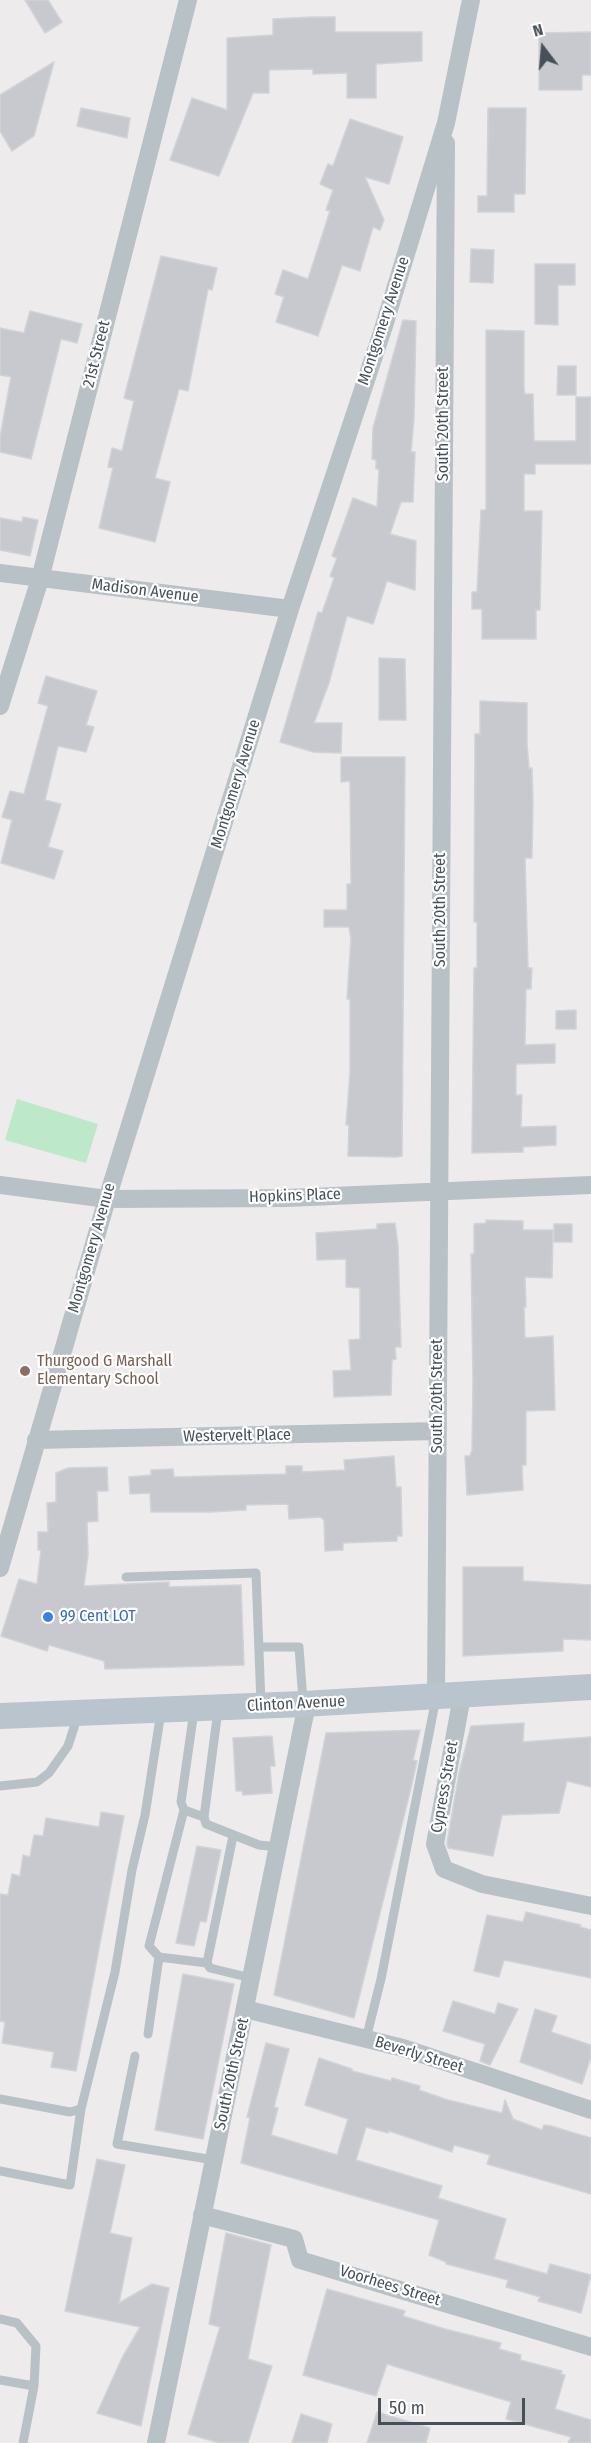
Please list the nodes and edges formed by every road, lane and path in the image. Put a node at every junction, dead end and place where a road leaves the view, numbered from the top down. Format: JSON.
{"nodes":[{"id":1,"x":188,"y":0,"type":"edge"},
{"id":2,"x":471,"y":0,"type":"edge"},
{"id":3,"x":446,"y":123,"type":"junction"},
{"id":4,"x":0,"y":573,"type":"edge"},
{"id":5,"x":40,"y":579,"type":"junction"},
{"id":6,"x":290,"y":609,"type":"junction"},
{"id":7,"x":0,"y":706,"type":"edge"},
{"id":8,"x":0,"y":1185,"type":"edge"},
{"id":9,"x":591,"y":1185,"type":"edge"},
{"id":10,"x":439,"y":1191,"type":"junction"},
{"id":11,"x":107,"y":1199,"type":"junction"},
{"id":12,"x":438,"y":1431,"type":"junction"},
{"id":13,"x":36,"y":1440,"type":"junction"},
{"id":14,"x":0,"y":1568,"type":"edge"},
{"id":15,"x":126,"y":1577,"type":"dead end"},
{"id":16,"x":260,"y":1647,"type":"junction"},
{"id":17,"x":591,"y":1687,"type":"edge"},
{"id":18,"x":436,"y":1696,"type":"junction"},
{"id":19,"x":462,"y":1696,"type":"junction"},
{"id":20,"x":305,"y":1704,"type":"junction"},
{"id":21,"x":261,"y":1706,"type":"junction"},
{"id":22,"x":206,"y":1708,"type":"junction"},
{"id":23,"x":161,"y":1710,"type":"junction"},
{"id":24,"x":78,"y":1713,"type":"junction"},
{"id":25,"x":0,"y":1716,"type":"edge"},
{"id":26,"x":0,"y":1786,"type":"edge"},
{"id":27,"x":184,"y":1810,"type":"junction"},
{"id":28,"x":204,"y":1816,"type":"junction"},
{"id":29,"x":233,"y":1836,"type":"junction"},
{"id":30,"x":278,"y":1847,"type":"junction"},
{"id":31,"x":591,"y":1906,"type":"edge"},
{"id":32,"x":159,"y":1957,"type":"junction"},
{"id":33,"x":207,"y":1964,"type":"junction"},
{"id":34,"x":251,"y":1978,"type":"junction"},
{"id":35,"x":245,"y":2009,"type":"junction"},
{"id":36,"x":148,"y":2034,"type":"dead end"},
{"id":37,"x":366,"y":2039,"type":"junction"},
{"id":38,"x":135,"y":2056,"type":"dead end"},
{"id":39,"x":0,"y":2099,"type":"edge"},
{"id":40,"x":81,"y":2109,"type":"junction"},
{"id":41,"x":591,"y":2110,"type":"edge"},
{"id":42,"x":214,"y":2160,"type":"junction"},
{"id":43,"x":0,"y":2171,"type":"edge"},
{"id":44,"x":202,"y":2215,"type":"junction"},
{"id":45,"x":0,"y":2319,"type":"edge"},
{"id":46,"x":591,"y":2347,"type":"edge"},
{"id":47,"x":0,"y":2380,"type":"edge"},
{"id":48,"x":34,"y":2386,"type":"junction"},
{"id":49,"x":23,"y":2443,"type":"edge"},
{"id":50,"x":156,"y":2443,"type":"edge"}],
"edges":[{"from":1,"to":5,"type":"street","name":"21st Street"},
{"from":2,"to":3,"type":"street","name":"Montgomery Avenue"},
{"from":3,"to":6,"type":"street","name":"Montgomery Avenue"},
{"from":3,"to":10,"type":"street","name":"South 20th Street"},
{"from":4,"to":5,"type":"street","name":"Madison Avenue"},
{"from":5,"to":6,"type":"street","name":"Madison Avenue"},
{"from":5,"to":7,"type":"street","name":"21st Street"},
{"from":6,"to":11,"type":"street","name":"Montgomery Avenue"},
{"from":8,"to":11,"type":"street","name":"Hopkins Place"},
{"from":9,"to":10,"type":"street","name":"Hopkins Place"},
{"from":10,"to":11,"type":"street","name":"Hopkins Place"},
{"from":10,"to":12,"type":"street","name":"South 20th Street"},
{"from":11,"to":13,"type":"street","name":"Montgomery Avenue"},
{"from":12,"to":13,"type":"street","name":"Westervelt Place"},
{"from":12,"to":18,"type":"street","name":"South 20th Street"},
{"from":13,"to":14,"type":"street","name":"Montgomery Avenue"},
{"from":15,"to":16,"type":"lane"},
{"from":16,"to":20,"type":"lane"},
{"from":16,"to":21,"type":"lane"},
{"from":17,"to":19,"type":"main road","name":"Clinton Avenue"},
{"from":18,"to":19,"type":"main road","name":"Clinton Avenue"},
{"from":18,"to":20,"type":"main road","name":"Clinton Avenue"},
{"from":18,"to":37,"type":"lane"},
{"from":19,"to":31,"type":"street","name":"Cypress Street"},
{"from":20,"to":21,"type":"main road","name":"Clinton Avenue"},
{"from":20,"to":30,"type":"street","name":"South 20th Street"},
{"from":21,"to":22,"type":"main road","name":"Clinton Avenue"},
{"from":22,"to":23,"type":"main road","name":"Clinton Avenue"},
{"from":22,"to":27,"type":"lane"},
{"from":22,"to":28,"type":"lane"},
{"from":23,"to":24,"type":"main road","name":"Clinton Avenue"},
{"from":23,"to":40,"type":"lane"},
{"from":24,"to":25,"type":"main road","name":"Clinton Avenue"},
{"from":24,"to":26,"type":"lane"},
{"from":27,"to":28,"type":"lane"},
{"from":27,"to":32,"type":"lane"},
{"from":28,"to":29,"type":"lane"},
{"from":29,"to":30,"type":"lane"},
{"from":29,"to":33,"type":"lane"},
{"from":30,"to":34,"type":"street","name":"South 20th Street"},
{"from":32,"to":33,"type":"lane"},
{"from":32,"to":36,"type":"lane"},
{"from":33,"to":34,"type":"lane"},
{"from":34,"to":35,"type":"street","name":"South 20th Street"},
{"from":35,"to":37,"type":"street","name":"Beverly Street"},
{"from":35,"to":42,"type":"street","name":"South 20th Street"},
{"from":37,"to":41,"type":"street","name":"Beverly Street"},
{"from":38,"to":42,"type":"lane"},
{"from":39,"to":40,"type":"lane"},
{"from":40,"to":43,"type":"lane"},
{"from":42,"to":44,"type":"street","name":"South 20th Street"},
{"from":44,"to":46,"type":"street","name":"Voorhees Street"},
{"from":44,"to":50,"type":"street","name":"South 20th Street"},
{"from":45,"to":48,"type":"lane"},
{"from":47,"to":48,"type":"lane"},
{"from":48,"to":49,"type":"lane"}]}
